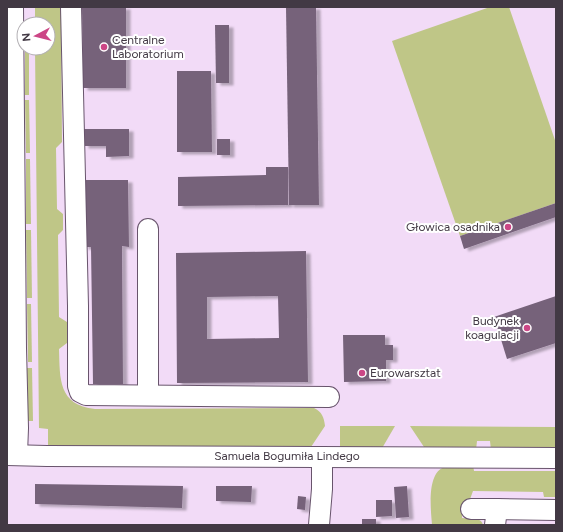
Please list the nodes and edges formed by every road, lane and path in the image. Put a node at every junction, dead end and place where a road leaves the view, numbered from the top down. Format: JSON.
{"nodes":[{"id":1,"x":13,"y":7,"type":"edge"},
{"id":2,"x":71,"y":7,"type":"edge"},
{"id":3,"x":11,"y":126,"type":"edge"},
{"id":4,"x":148,"y":229,"type":"dead end"},
{"id":5,"x":11,"y":320,"type":"edge"},
{"id":6,"x":12,"y":348,"type":"edge"},
{"id":7,"x":148,"y":394,"type":"junction"},
{"id":8,"x":330,"y":397,"type":"dead end"},
{"id":9,"x":12,"y":454,"type":"edge"},
{"id":10,"x":322,"y":457,"type":"junction"},
{"id":11,"x":556,"y":458,"type":"edge"},
{"id":12,"x":471,"y":509,"type":"dead end"},
{"id":13,"x":556,"y":510,"type":"edge"},
{"id":14,"x":496,"y":517,"type":"edge"},
{"id":15,"x":319,"y":525,"type":"edge"}],
"edges":[{"from":1,"to":3,"type":"street","name":"Samuela Bogumiła Lindego"},
{"from":2,"to":7,"type":"street"},
{"from":3,"to":5,"type":"street","name":"Samuela Bogumiła Lindego"},
{"from":4,"to":7,"type":"street"},
{"from":5,"to":6,"type":"street","name":"Samuela Bogumiła Lindego"},
{"from":6,"to":9,"type":"street","name":"Samuela Bogumiła Lindego"},
{"from":7,"to":8,"type":"street"},
{"from":9,"to":10,"type":"street","name":"Samuela Bogumiła Lindego"},
{"from":10,"to":11,"type":"street","name":"Samuela Bogumiła Lindego"},
{"from":10,"to":15,"type":"street"},
{"from":12,"to":14,"type":"street"},
{"from":13,"to":14,"type":"street"}]}
